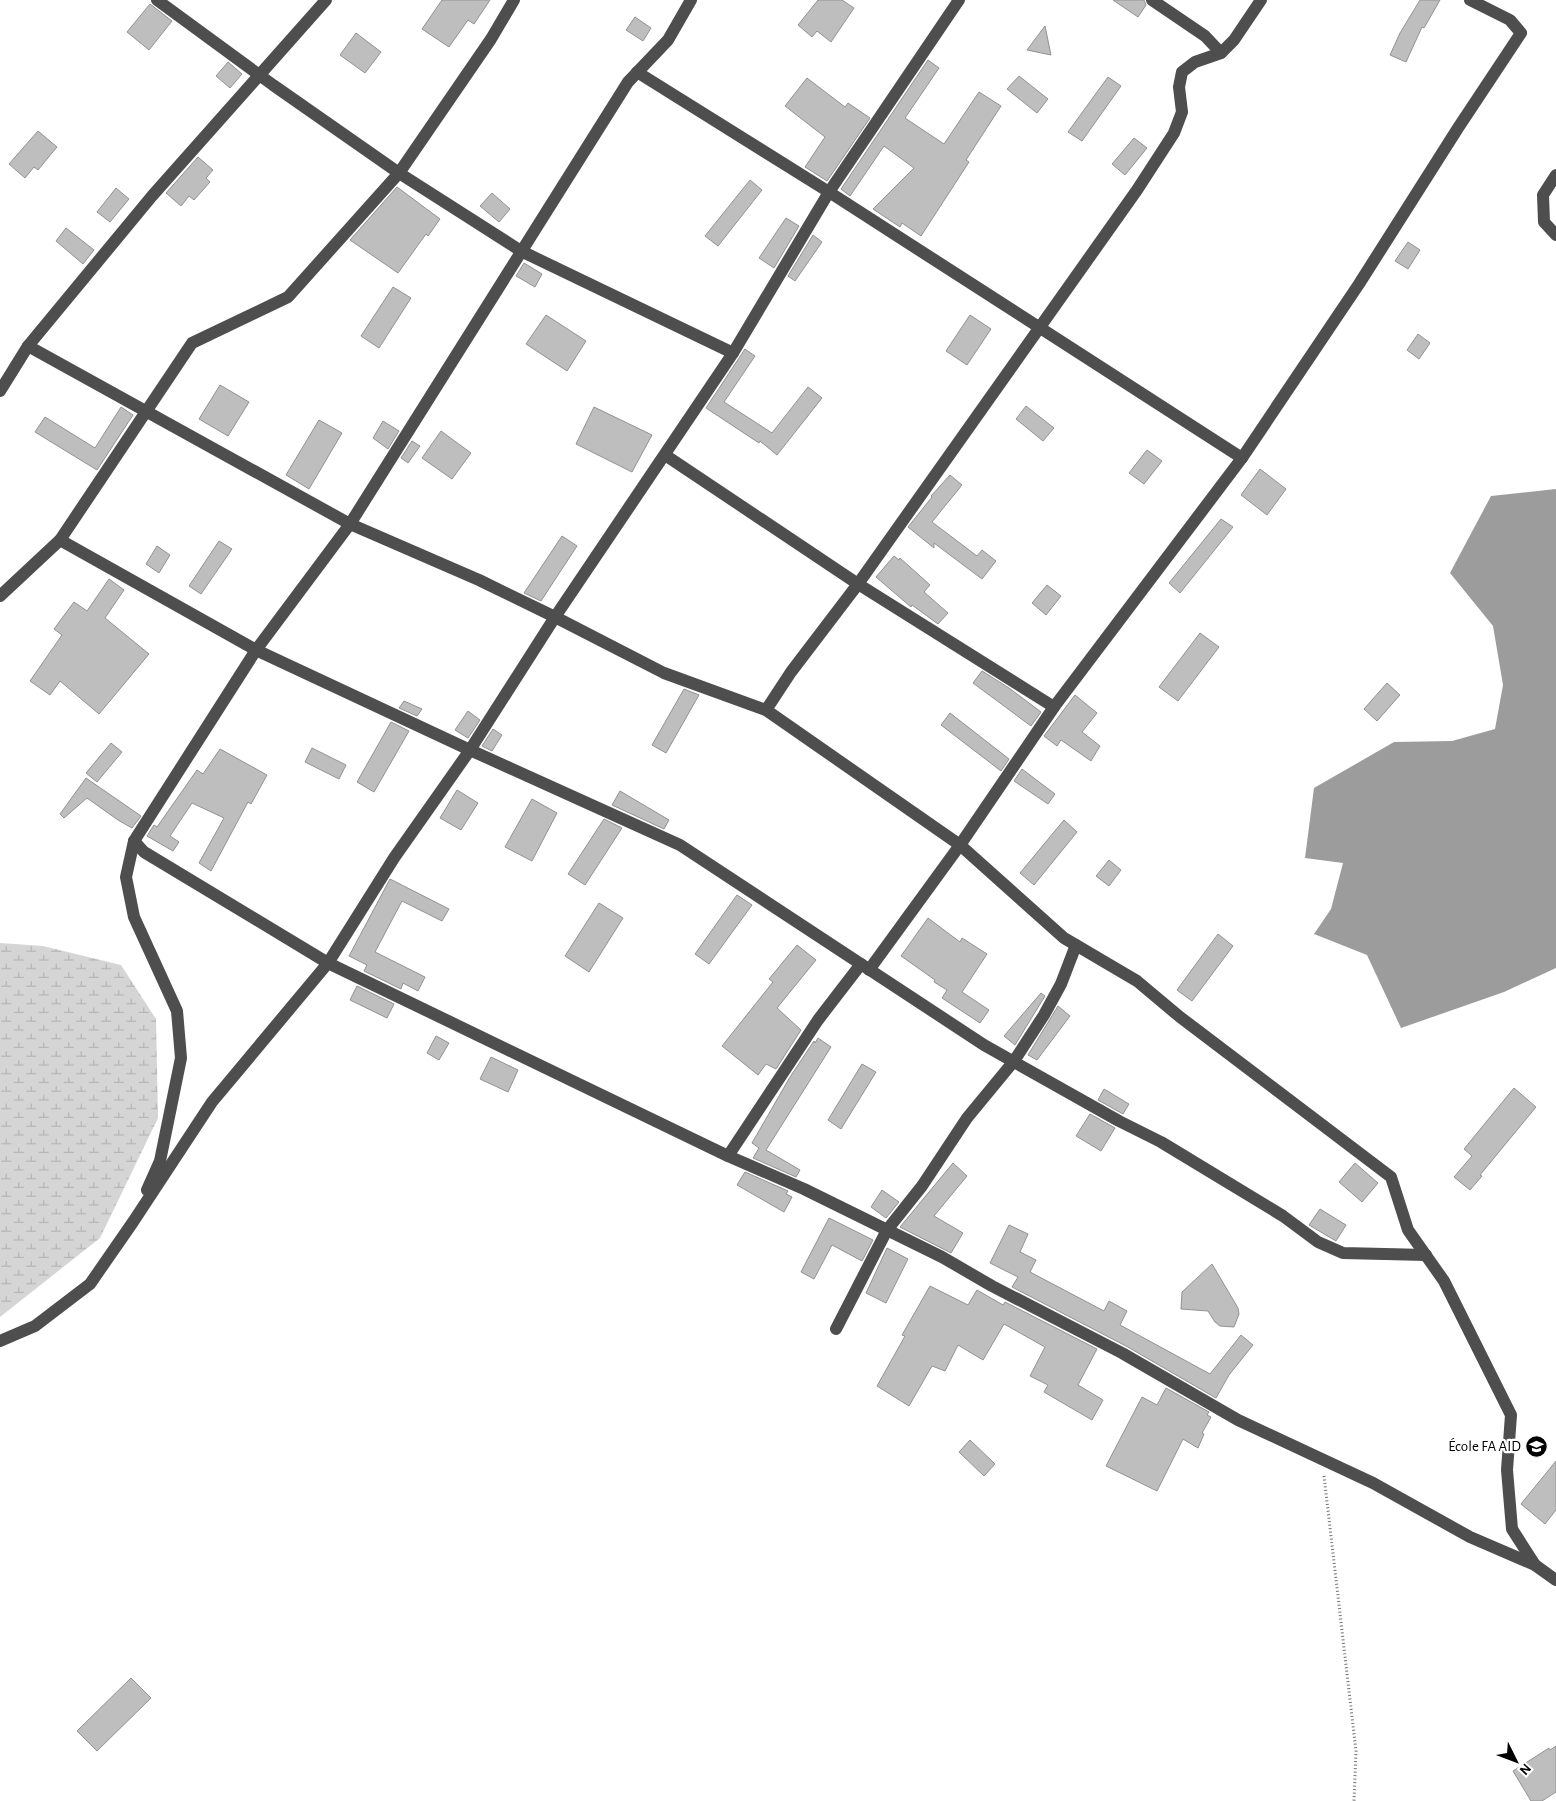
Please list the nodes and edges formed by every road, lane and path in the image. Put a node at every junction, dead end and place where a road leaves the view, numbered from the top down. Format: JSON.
{"nodes":[{"id":1,"x":157,"y":0,"type":"edge"},
{"id":2,"x":326,"y":0,"type":"edge"},
{"id":3,"x":514,"y":0,"type":"edge"},
{"id":4,"x":691,"y":0,"type":"edge"},
{"id":5,"x":959,"y":0,"type":"edge"},
{"id":6,"x":1152,"y":0,"type":"edge"},
{"id":7,"x":1260,"y":0,"type":"edge"},
{"id":8,"x":1470,"y":0,"type":"edge"},
{"id":9,"x":1221,"y":53,"type":"junction"},
{"id":10,"x":637,"y":72,"type":"junction"},
{"id":11,"x":260,"y":76,"type":"junction"},
{"id":12,"x":399,"y":173,"type":"junction"},
{"id":13,"x":1556,"y":175,"type":"edge"},
{"id":14,"x":829,"y":192,"type":"junction"},
{"id":15,"x":1556,"y":235,"type":"edge"},
{"id":16,"x":521,"y":251,"type":"junction"},
{"id":17,"x":1038,"y":327,"type":"junction"},
{"id":18,"x":28,"y":346,"type":"junction"},
{"id":19,"x":733,"y":354,"type":"junction"},
{"id":20,"x":0,"y":391,"type":"edge"},
{"id":21,"x":147,"y":410,"type":"junction"},
{"id":22,"x":664,"y":455,"type":"junction"},
{"id":23,"x":1242,"y":458,"type":"junction"},
{"id":24,"x":350,"y":524,"type":"junction"},
{"id":25,"x":60,"y":540,"type":"junction"},
{"id":26,"x":858,"y":584,"type":"junction"},
{"id":27,"x":0,"y":596,"type":"edge"},
{"id":28,"x":555,"y":617,"type":"junction"},
{"id":29,"x":256,"y":650,"type":"junction"},
{"id":30,"x":1054,"y":707,"type":"junction"},
{"id":31,"x":766,"y":710,"type":"junction"},
{"id":32,"x":470,"y":750,"type":"junction"},
{"id":33,"x":134,"y":841,"type":"junction"},
{"id":34,"x":960,"y":845,"type":"junction"},
{"id":35,"x":1076,"y":945,"type":"junction"},
{"id":36,"x":328,"y":963,"type":"junction"},
{"id":37,"x":865,"y":967,"type":"junction"},
{"id":38,"x":1014,"y":1061,"type":"junction"},
{"id":39,"x":728,"y":1156,"type":"junction"},
{"id":40,"x":133,"y":1222,"type":"junction"},
{"id":41,"x":887,"y":1230,"type":"junction"},
{"id":42,"x":1426,"y":1255,"type":"junction"},
{"id":43,"x":836,"y":1329,"type":"dead end"},
{"id":44,"x":0,"y":1341,"type":"edge"},
{"id":45,"x":1322,"y":1460,"type":"junction"},
{"id":46,"x":1535,"y":1565,"type":"junction"},
{"id":47,"x":1556,"y":1580,"type":"edge"},
{"id":48,"x":1354,"y":1801,"type":"edge"}],
"edges":[{"from":1,"to":11,"type":"street"},
{"from":2,"to":11,"type":"street"},
{"from":3,"to":12,"type":"street"},
{"from":4,"to":10,"type":"street"},
{"from":5,"to":14,"type":"street"},
{"from":6,"to":9,"type":"street"},
{"from":7,"to":9,"type":"street"},
{"from":8,"to":23,"type":"street"},
{"from":9,"to":17,"type":"street"},
{"from":10,"to":14,"type":"street"},
{"from":10,"to":16,"type":"street"},
{"from":11,"to":12,"type":"street"},
{"from":11,"to":18,"type":"street"},
{"from":12,"to":16,"type":"street"},
{"from":12,"to":21,"type":"street"},
{"from":13,"to":15,"type":"street"},
{"from":14,"to":17,"type":"street"},
{"from":14,"to":19,"type":"street"},
{"from":16,"to":19,"type":"street"},
{"from":16,"to":24,"type":"street"},
{"from":17,"to":23,"type":"street"},
{"from":17,"to":26,"type":"street"},
{"from":18,"to":20,"type":"street"},
{"from":18,"to":21,"type":"street"},
{"from":19,"to":22,"type":"street"},
{"from":21,"to":24,"type":"street"},
{"from":21,"to":25,"type":"street"},
{"from":22,"to":26,"type":"street"},
{"from":22,"to":28,"type":"street"},
{"from":23,"to":30,"type":"street"},
{"from":24,"to":28,"type":"street"},
{"from":24,"to":29,"type":"street"},
{"from":25,"to":27,"type":"street"},
{"from":25,"to":29,"type":"street"},
{"from":26,"to":30,"type":"street"},
{"from":26,"to":31,"type":"street"},
{"from":28,"to":31,"type":"street"},
{"from":28,"to":32,"type":"street"},
{"from":29,"to":32,"type":"street"},
{"from":29,"to":33,"type":"street"},
{"from":30,"to":34,"type":"street"},
{"from":31,"to":34,"type":"street"},
{"from":32,"to":36,"type":"street"},
{"from":32,"to":37,"type":"street"},
{"from":33,"to":36,"type":"street"},
{"from":33,"to":40,"type":"street"},
{"from":34,"to":35,"type":"street"},
{"from":34,"to":37,"type":"street"},
{"from":35,"to":38,"type":"street"},
{"from":35,"to":42,"type":"street"},
{"from":36,"to":39,"type":"street"},
{"from":36,"to":40,"type":"street"},
{"from":37,"to":38,"type":"street"},
{"from":37,"to":39,"type":"street"},
{"from":38,"to":41,"type":"street"},
{"from":38,"to":42,"type":"street"},
{"from":39,"to":41,"type":"street"},
{"from":40,"to":44,"type":"street"},
{"from":41,"to":43,"type":"street"},
{"from":41,"to":45,"type":"street"},
{"from":42,"to":46,"type":"street"},
{"from":45,"to":46,"type":"street"},
{"from":45,"to":48,"type":"path"},
{"from":46,"to":47,"type":"street"}]}
